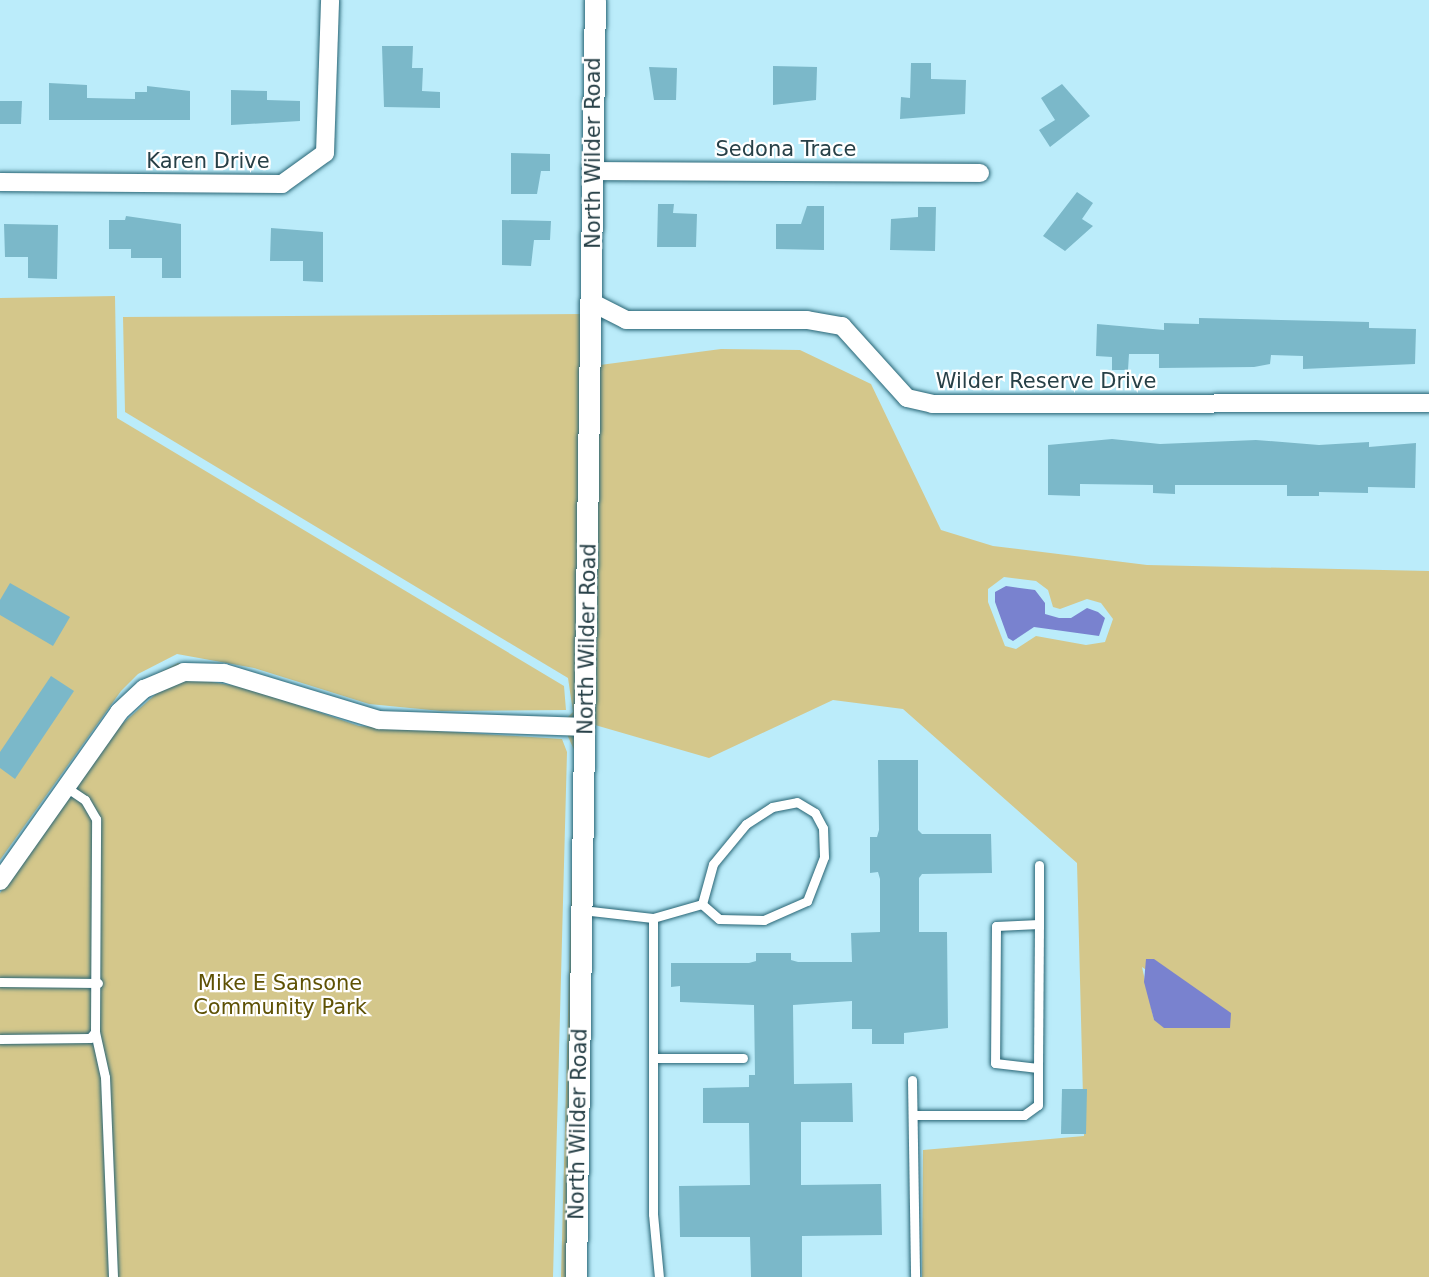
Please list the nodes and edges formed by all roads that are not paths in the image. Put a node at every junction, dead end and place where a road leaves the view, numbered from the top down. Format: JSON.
{"nodes":[{"id":1,"x":330,"y":0,"type":"edge"},
{"id":2,"x":595,"y":0,"type":"edge"},
{"id":3,"x":591,"y":171,"type":"junction"},
{"id":4,"x":980,"y":173,"type":"dead end"},
{"id":5,"x":0,"y":182,"type":"edge"},
{"id":6,"x":592,"y":303,"type":"junction"},
{"id":7,"x":1429,"y":403,"type":"edge"},
{"id":8,"x":586,"y":727,"type":"junction"},
{"id":9,"x":66,"y":787,"type":"junction"},
{"id":10,"x":1039,"y":865,"type":"dead end"},
{"id":11,"x":0,"y":881,"type":"edge"},
{"id":12,"x":702,"y":904,"type":"junction"},
{"id":13,"x":582,"y":910,"type":"junction"},
{"id":14,"x":652,"y":918,"type":"junction"},
{"id":15,"x":1039,"y":924,"type":"junction"},
{"id":16,"x":0,"y":982,"type":"edge"},
{"id":17,"x":98,"y":983,"type":"junction"},
{"id":18,"x":95,"y":1032,"type":"junction"},
{"id":19,"x":0,"y":1039,"type":"edge"},
{"id":20,"x":653,"y":1058,"type":"junction"},
{"id":21,"x":743,"y":1058,"type":"dead end"},
{"id":22,"x":1038,"y":1068,"type":"junction"},
{"id":23,"x":912,"y":1080,"type":"dead end"},
{"id":24,"x":914,"y":1114,"type":"junction"},
{"id":25,"x":113,"y":1277,"type":"edge"},
{"id":26,"x":576,"y":1277,"type":"edge"},
{"id":27,"x":659,"y":1277,"type":"edge"},
{"id":28,"x":915,"y":1277,"type":"edge"}],
"edges":[{"from":1,"to":5,"type":"street","name":"Karen Drive"},
{"from":2,"to":3,"type":"street","name":"North Wilder Road"},
{"from":3,"to":4,"type":"street","name":"Sedona Trace"},
{"from":3,"to":6,"type":"street","name":"North Wilder Road"},
{"from":6,"to":7,"type":"street","name":"Wilder Reserve Drive"},
{"from":6,"to":8,"type":"street","name":"North Wilder Road"},
{"from":8,"to":9,"type":"street"},
{"from":8,"to":13,"type":"street","name":"North Wilder Road"},
{"from":9,"to":11,"type":"street"},
{"from":9,"to":17,"type":"lane"},
{"from":10,"to":15,"type":"lane"},
{"from":12,"to":12,"type":"lane"},
{"from":12,"to":14,"type":"lane"},
{"from":13,"to":14,"type":"lane"},
{"from":13,"to":26,"type":"street","name":"North Wilder Road"},
{"from":14,"to":20,"type":"lane"},
{"from":15,"to":22,"type":"lane"},
{"from":15,"to":22,"type":"lane"},
{"from":16,"to":17,"type":"lane"},
{"from":17,"to":18,"type":"lane"},
{"from":18,"to":19,"type":"lane"},
{"from":18,"to":25,"type":"lane"},
{"from":20,"to":21,"type":"lane"},
{"from":20,"to":27,"type":"lane"},
{"from":22,"to":24,"type":"lane"},
{"from":23,"to":24,"type":"lane"},
{"from":24,"to":28,"type":"lane"}]}
